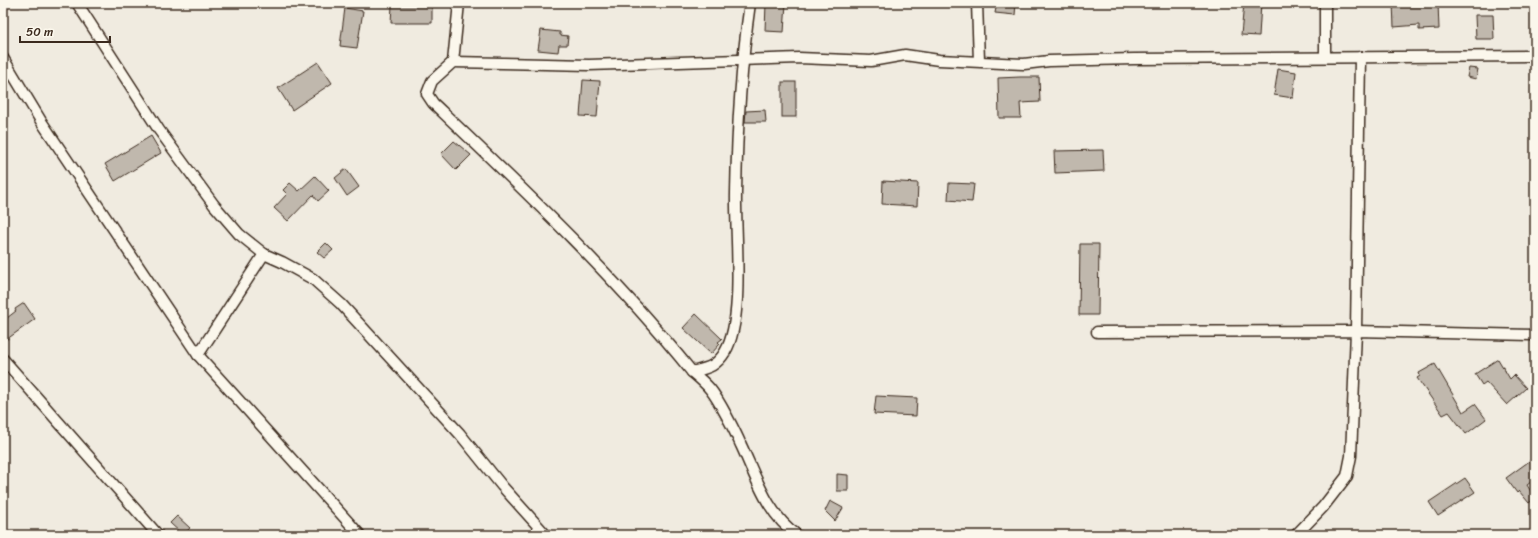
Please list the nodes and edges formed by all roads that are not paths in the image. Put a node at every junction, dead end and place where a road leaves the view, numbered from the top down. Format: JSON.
{"nodes":[{"id":1,"x":77,"y":3,"type":"edge"},
{"id":2,"x":459,"y":3,"type":"edge"},
{"id":3,"x":750,"y":3,"type":"edge"},
{"id":4,"x":977,"y":3,"type":"edge"},
{"id":5,"x":1325,"y":3,"type":"edge"},
{"id":6,"x":1360,"y":56,"type":"junction"},
{"id":7,"x":1535,"y":56,"type":"edge"},
{"id":8,"x":1325,"y":57,"type":"junction"},
{"id":9,"x":3,"y":58,"type":"edge"},
{"id":10,"x":742,"y":61,"type":"junction"},
{"id":11,"x":979,"y":61,"type":"junction"},
{"id":12,"x":453,"y":62,"type":"junction"},
{"id":13,"x":264,"y":254,"type":"junction"},
{"id":14,"x":1356,"y":331,"type":"junction"},
{"id":15,"x":1097,"y":332,"type":"dead end"},
{"id":16,"x":1535,"y":335,"type":"edge"},
{"id":17,"x":198,"y":355,"type":"junction"},
{"id":18,"x":3,"y":359,"type":"edge"},
{"id":19,"x":692,"y":372,"type":"junction"},
{"id":20,"x":158,"y":535,"type":"edge"},
{"id":21,"x":360,"y":535,"type":"edge"},
{"id":22,"x":546,"y":535,"type":"edge"},
{"id":23,"x":797,"y":535,"type":"edge"},
{"id":24,"x":1296,"y":535,"type":"edge"}],
"edges":[{"from":1,"to":13,"type":"street"},
{"from":2,"to":12,"type":"street"},
{"from":3,"to":10,"type":"street"},
{"from":4,"to":11,"type":"street"},
{"from":5,"to":8,"type":"street"},
{"from":6,"to":7,"type":"street"},
{"from":6,"to":8,"type":"street"},
{"from":6,"to":14,"type":"street"},
{"from":8,"to":11,"type":"street"},
{"from":9,"to":17,"type":"street"},
{"from":10,"to":11,"type":"street"},
{"from":10,"to":12,"type":"street"},
{"from":10,"to":19,"type":"street"},
{"from":12,"to":19,"type":"street"},
{"from":13,"to":17,"type":"street"},
{"from":13,"to":22,"type":"street"},
{"from":14,"to":15,"type":"street"},
{"from":14,"to":16,"type":"street"},
{"from":14,"to":24,"type":"street"},
{"from":17,"to":21,"type":"street"},
{"from":18,"to":20,"type":"street"},
{"from":19,"to":23,"type":"street"}]}
